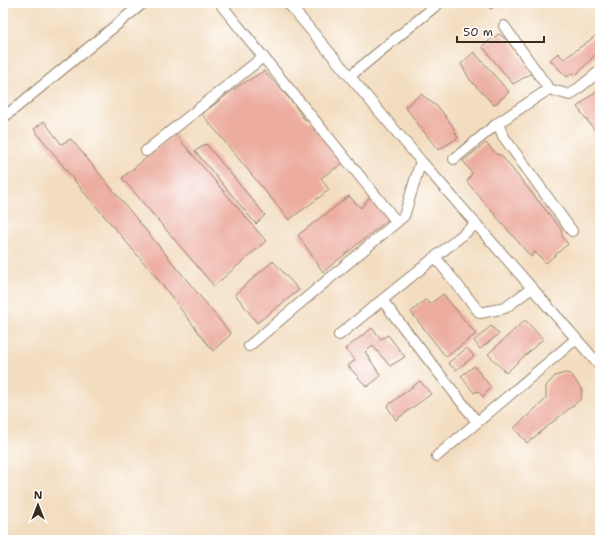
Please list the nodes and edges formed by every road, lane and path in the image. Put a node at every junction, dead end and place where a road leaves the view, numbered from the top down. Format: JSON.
{"nodes":[{"id":1,"x":143,"y":3,"type":"edge"},
{"id":2,"x":226,"y":3,"type":"edge"},
{"id":3,"x":288,"y":3,"type":"edge"},
{"id":4,"x":439,"y":3,"type":"edge"},
{"id":5,"x":504,"y":26,"type":"dead end"},
{"id":6,"x":263,"y":57,"type":"junction"},
{"id":7,"x":600,"y":71,"type":"edge"},
{"id":8,"x":350,"y":76,"type":"junction"},
{"id":9,"x":549,"y":89,"type":"junction"},
{"id":10,"x":3,"y":118,"type":"edge"},
{"id":11,"x":498,"y":123,"type":"junction"},
{"id":12,"x":146,"y":151,"type":"dead end"},
{"id":13,"x":454,"y":159,"type":"dead end"},
{"id":14,"x":421,"y":161,"type":"junction"},
{"id":15,"x":397,"y":222,"type":"junction"},
{"id":16,"x":476,"y":224,"type":"junction"},
{"id":17,"x":572,"y":231,"type":"dead end"},
{"id":18,"x":435,"y":257,"type":"junction"},
{"id":19,"x":532,"y":288,"type":"junction"},
{"id":20,"x":382,"y":300,"type":"junction"},
{"id":21,"x":339,"y":335,"type":"dead end"},
{"id":22,"x":576,"y":339,"type":"junction"},
{"id":23,"x":249,"y":346,"type":"dead end"},
{"id":24,"x":600,"y":366,"type":"edge"},
{"id":25,"x":477,"y":422,"type":"junction"},
{"id":26,"x":437,"y":456,"type":"dead end"}],
"edges":[{"from":1,"to":10,"type":"street"},
{"from":2,"to":6,"type":"street"},
{"from":3,"to":8,"type":"street"},
{"from":4,"to":8,"type":"street"},
{"from":5,"to":9,"type":"street"},
{"from":6,"to":12,"type":"street"},
{"from":6,"to":15,"type":"street"},
{"from":7,"to":9,"type":"street"},
{"from":8,"to":14,"type":"street"},
{"from":9,"to":11,"type":"street"},
{"from":11,"to":13,"type":"street"},
{"from":11,"to":17,"type":"street"},
{"from":14,"to":15,"type":"street"},
{"from":14,"to":16,"type":"street"},
{"from":15,"to":23,"type":"street"},
{"from":16,"to":18,"type":"street"},
{"from":16,"to":19,"type":"street"},
{"from":18,"to":19,"type":"street"},
{"from":18,"to":20,"type":"street"},
{"from":19,"to":22,"type":"street"},
{"from":20,"to":21,"type":"street"},
{"from":20,"to":25,"type":"street"},
{"from":22,"to":24,"type":"street"},
{"from":22,"to":25,"type":"street"},
{"from":25,"to":26,"type":"street"}]}
